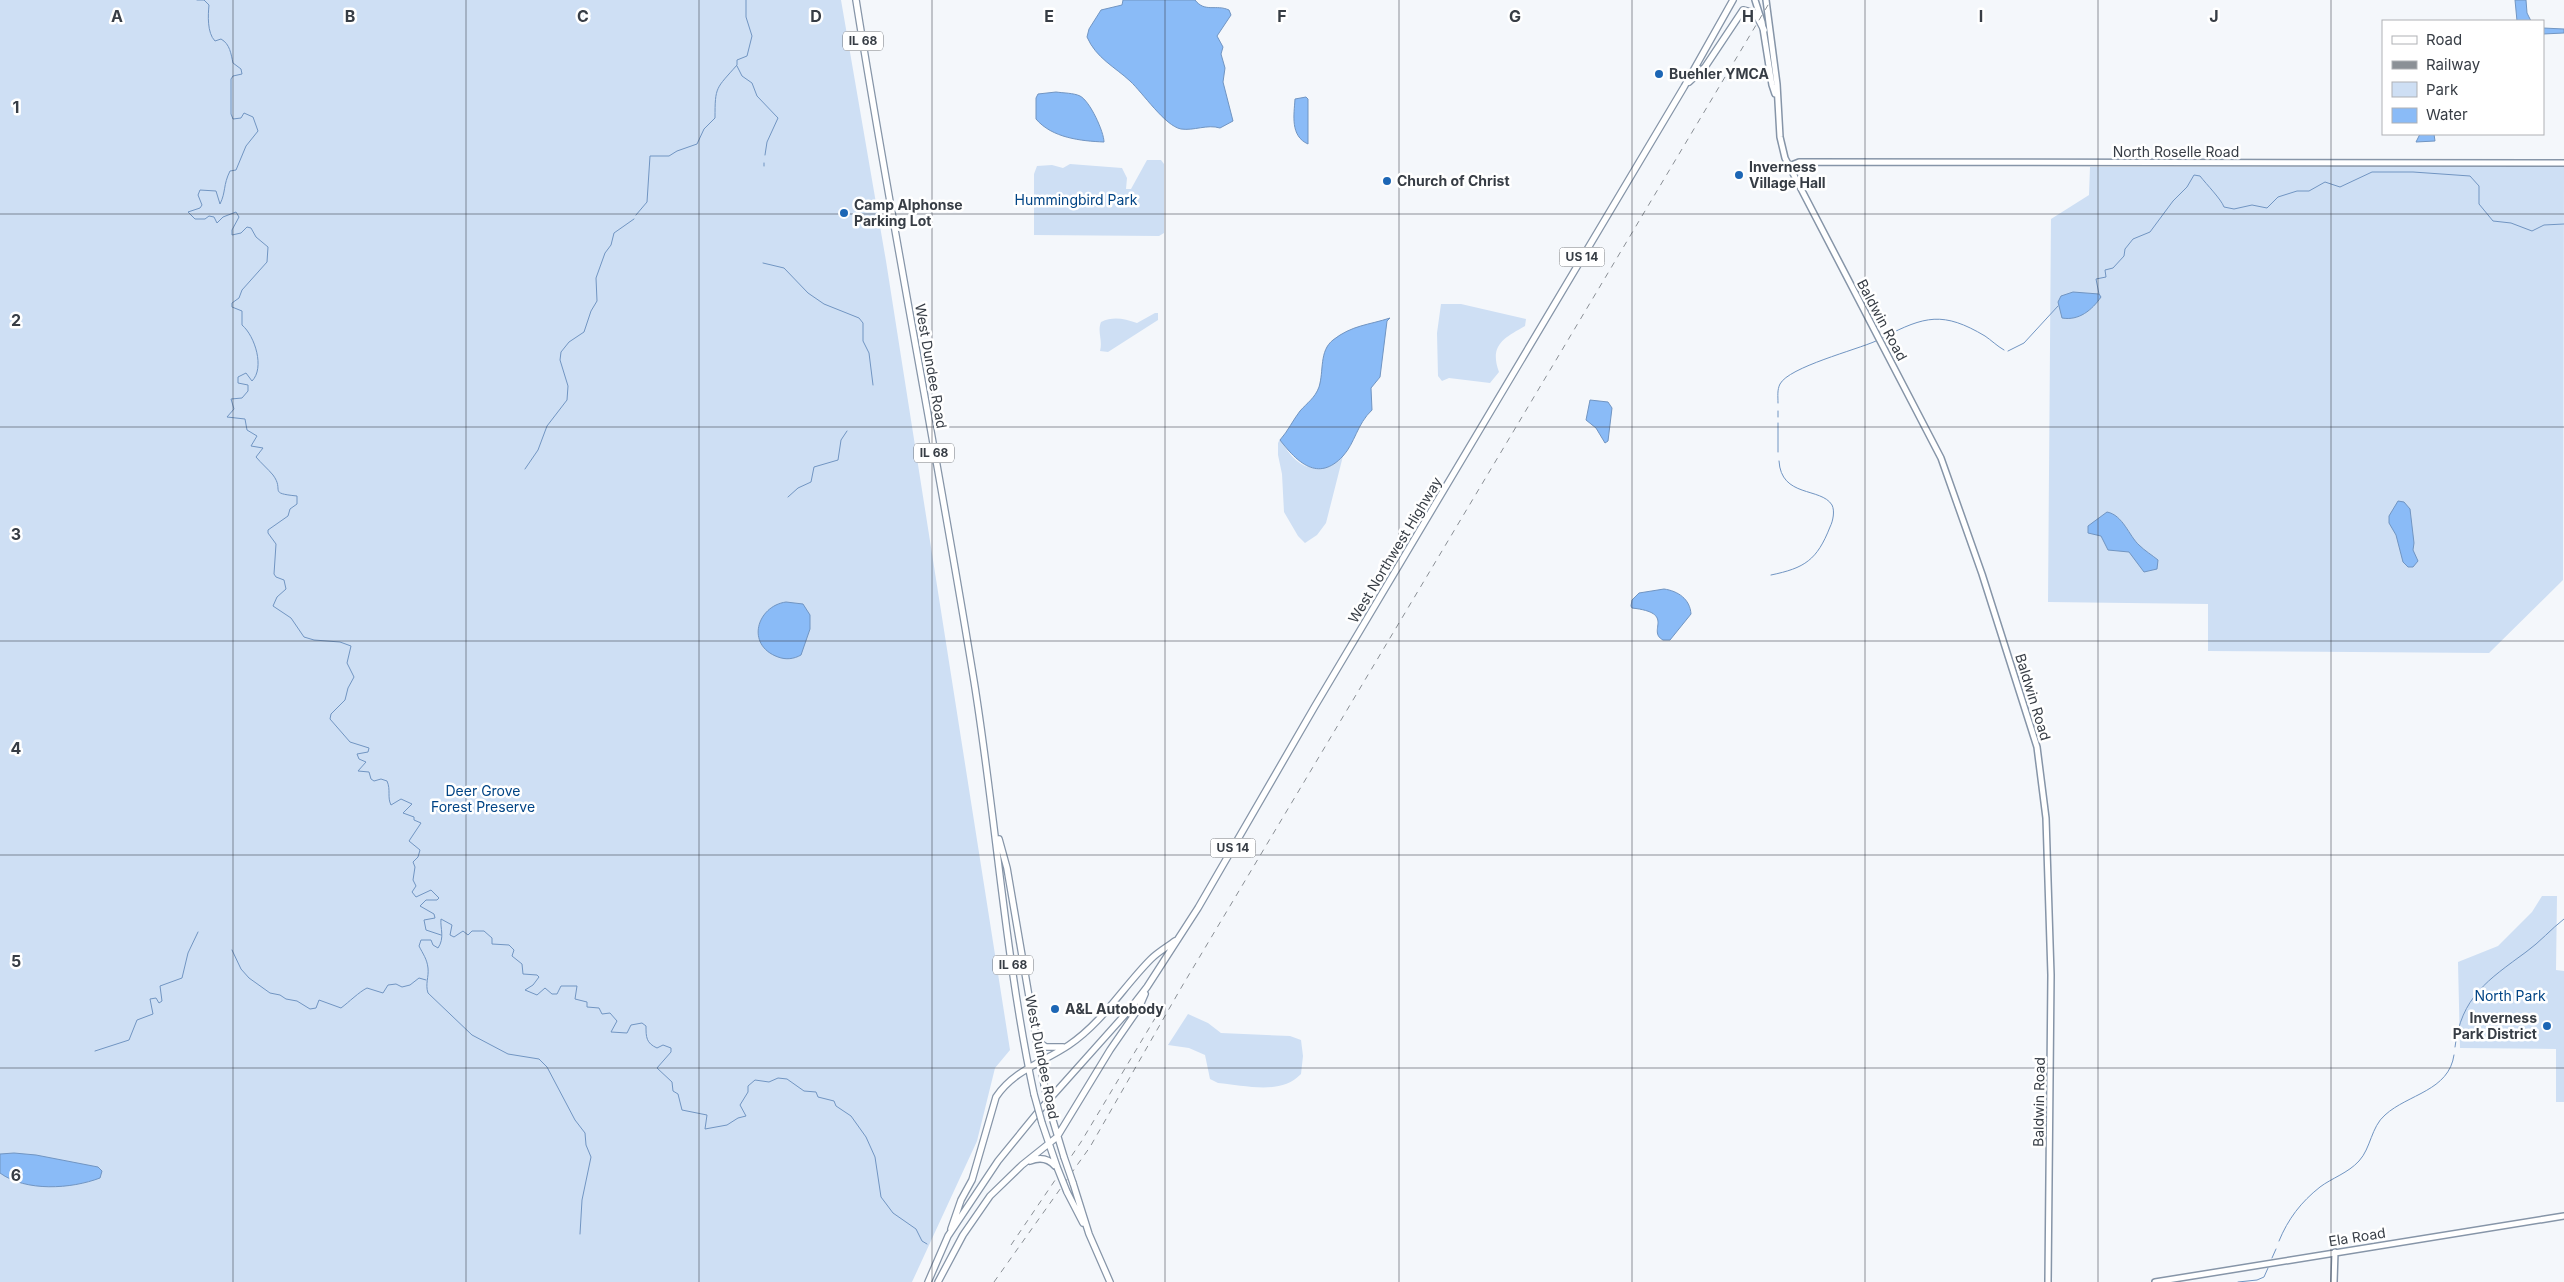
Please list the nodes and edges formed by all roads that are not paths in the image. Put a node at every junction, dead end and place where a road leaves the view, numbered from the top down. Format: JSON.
{"nodes":[{"id":1,"x":856,"y":0,"type":"edge"},
{"id":2,"x":1733,"y":0,"type":"edge"},
{"id":3,"x":1755,"y":0,"type":"edge"},
{"id":4,"x":1766,"y":0,"type":"edge"},
{"id":5,"x":1764,"y":30,"type":"junction"},
{"id":6,"x":1684,"y":87,"type":"junction"},
{"id":7,"x":1776,"y":96,"type":"junction"},
{"id":8,"x":2564,"y":163,"type":"edge"},
{"id":9,"x":1789,"y":166,"type":"junction"},
{"id":10,"x":995,"y":825,"type":"junction"},
{"id":11,"x":1179,"y":938,"type":"junction"},
{"id":12,"x":1147,"y":987,"type":"junction"},
{"id":13,"x":1036,"y":1039,"type":"junction"},
{"id":14,"x":1067,"y":1046,"type":"junction"},
{"id":15,"x":1040,"y":1061,"type":"junction"},
{"id":16,"x":1029,"y":1067,"type":"junction"},
{"id":17,"x":1057,"y":1137,"type":"junction"},
{"id":18,"x":1048,"y":1144,"type":"junction"},
{"id":19,"x":1022,"y":1165,"type":"junction"},
{"id":20,"x":1057,"y":1167,"type":"junction"},
{"id":21,"x":2564,"y":1216,"type":"edge"},
{"id":22,"x":1089,"y":1234,"type":"junction"},
{"id":23,"x":948,"y":1236,"type":"junction"},
{"id":24,"x":2335,"y":1252,"type":"junction"},
{"id":25,"x":928,"y":1282,"type":"edge"},
{"id":26,"x":938,"y":1282,"type":"edge"},
{"id":27,"x":1110,"y":1282,"type":"edge"},
{"id":28,"x":2048,"y":1282,"type":"edge"},
{"id":29,"x":2154,"y":1282,"type":"edge"},
{"id":30,"x":2334,"y":1282,"type":"edge"}],
"edges":[{"from":1,"to":10,"type":"main road","name":"West Dundee Road","number":"IL 68"},
{"from":2,"to":6,"type":"main road","name":"West Northwest Highway","number":"US 14"},
{"from":3,"to":5,"type":"main road"},
{"from":4,"to":7,"type":"main road"},
{"from":5,"to":6,"type":"main road"},
{"from":5,"to":7,"type":"main road"},
{"from":6,"to":11,"type":"main road","name":"West Northwest Highway","number":"US 14"},
{"from":7,"to":9,"type":"main road","name":"Baldwin Road"},
{"from":8,"to":9,"type":"main road","name":"North Roselle Road"},
{"from":9,"to":28,"type":"main road","name":"Baldwin Road"},
{"from":10,"to":13,"type":"main road","name":"West Dundee Road","number":"IL 68"},
{"from":10,"to":16,"type":"main road","name":"West Dundee Road","number":"IL 68"},
{"from":11,"to":12,"type":"main road","name":"West Northwest Highway","number":"US 14"},
{"from":11,"to":14,"type":"main road"},
{"from":12,"to":17,"type":"main road"},
{"from":12,"to":23,"type":"main road","name":"West Northwest Highway","number":"US 14"},
{"from":13,"to":14,"type":"main road"},
{"from":13,"to":15,"type":"main road","name":"West Dundee Road","number":"IL 68"},
{"from":14,"to":15,"type":"main road"},
{"from":15,"to":16,"type":"main road"},
{"from":15,"to":17,"type":"main road","name":"West Dundee Road","number":"IL 68","bridge":true},
{"from":16,"to":18,"type":"main road","name":"West Dundee Road","number":"IL 68","bridge":true},
{"from":16,"to":23,"type":"main road"},
{"from":17,"to":18,"type":"main road"},
{"from":17,"to":22,"type":"main road","number":"IL 68","bridge":true},
{"from":18,"to":19,"type":"main road"},
{"from":18,"to":20,"type":"main road","number":"IL 68"},
{"from":19,"to":20,"type":"main road"},
{"from":19,"to":26,"type":"main road"},
{"from":20,"to":22,"type":"main road","number":"IL 68","bridge":true},
{"from":21,"to":24,"type":"main road","name":"Ela Road"},
{"from":22,"to":27,"type":"main road","number":"IL 68"},
{"from":23,"to":25,"type":"main road","number":"US 14"},
{"from":24,"to":29,"type":"main road","name":"Ela Road"},
{"from":24,"to":30,"type":"main road"}]}
